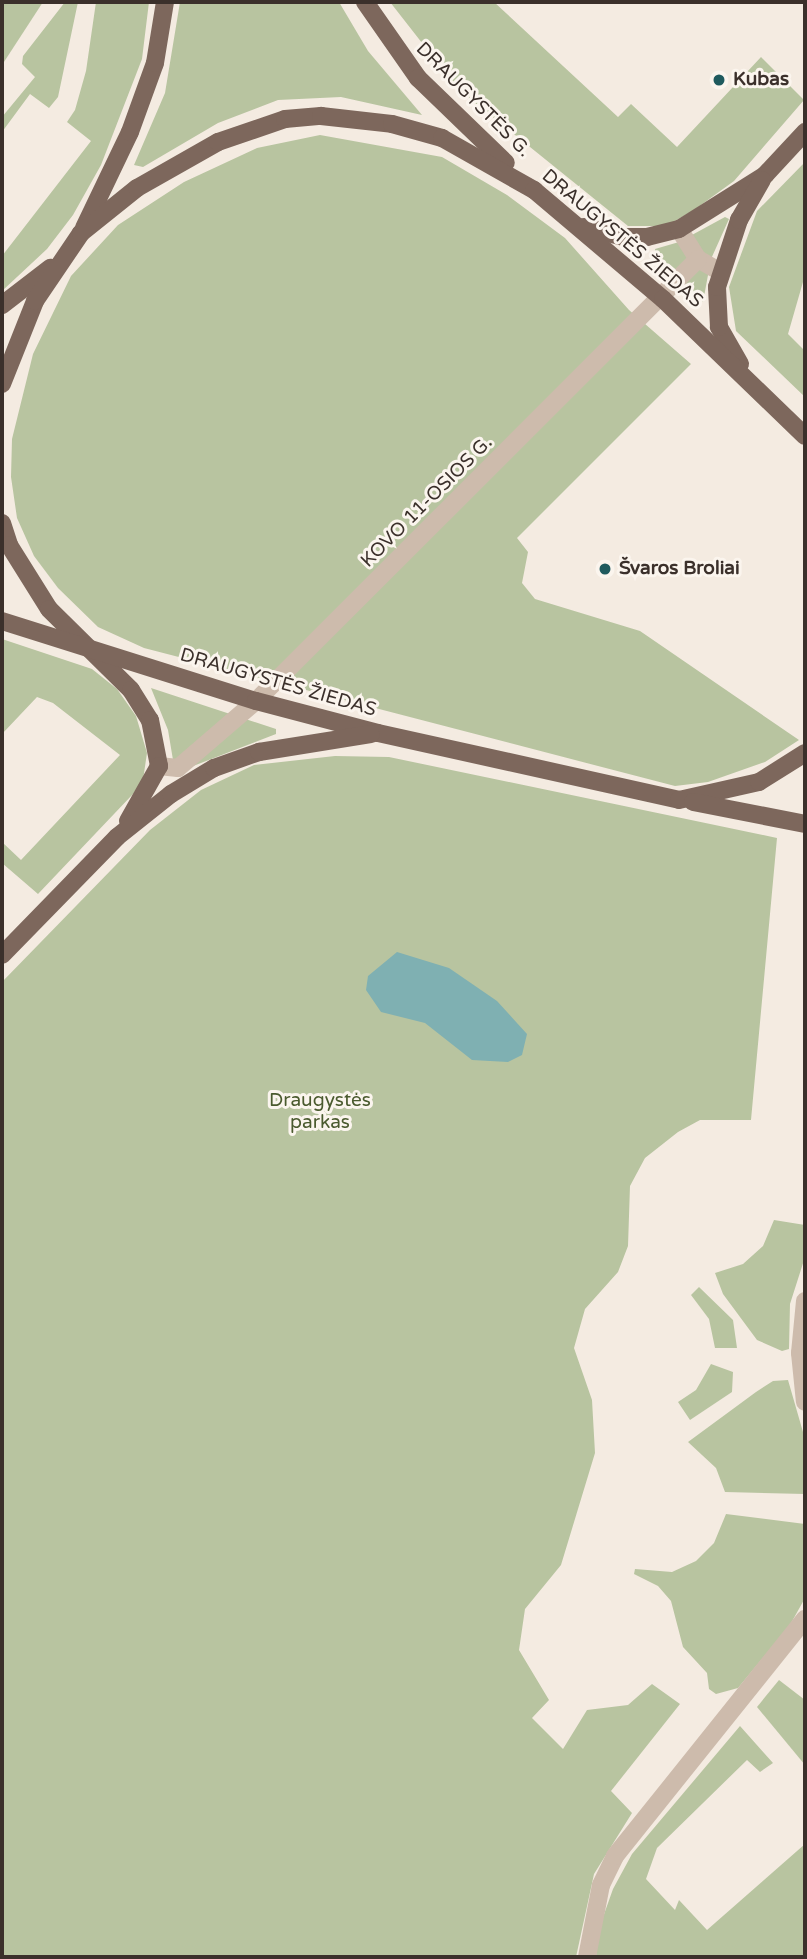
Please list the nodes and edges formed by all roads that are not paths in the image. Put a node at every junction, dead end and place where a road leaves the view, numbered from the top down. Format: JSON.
{"nodes":[{"id":1,"x":165,"y":2,"type":"edge"},
{"id":2,"x":365,"y":2,"type":"edge"},
{"id":3,"x":805,"y":132,"type":"edge"},
{"id":4,"x":765,"y":175,"type":"junction"},
{"id":5,"x":534,"y":190,"type":"junction"},
{"id":6,"x":580,"y":226,"type":"junction"},
{"id":7,"x":679,"y":229,"type":"junction"},
{"id":8,"x":81,"y":233,"type":"junction"},
{"id":9,"x":61,"y":259,"type":"junction"},
{"id":10,"x":698,"y":259,"type":"junction"},
{"id":11,"x":719,"y":271,"type":"junction"},
{"id":12,"x":663,"y":299,"type":"junction"},
{"id":13,"x":2,"y":305,"type":"edge"},
{"id":14,"x":749,"y":379,"type":"junction"},
{"id":15,"x":2,"y":384,"type":"edge"},
{"id":16,"x":805,"y":436,"type":"edge"},
{"id":17,"x":2,"y":523,"type":"edge"},
{"id":18,"x":2,"y":621,"type":"edge"},
{"id":19,"x":93,"y":649,"type":"junction"},
{"id":20,"x":257,"y":701,"type":"junction"},
{"id":21,"x":378,"y":733,"type":"junction"},
{"id":22,"x":805,"y":753,"type":"edge"},
{"id":23,"x":159,"y":766,"type":"junction"},
{"id":24,"x":178,"y":768,"type":"junction"},
{"id":25,"x":189,"y":783,"type":"junction"},
{"id":26,"x":680,"y":800,"type":"junction"},
{"id":27,"x":805,"y":824,"type":"edge"},
{"id":28,"x":117,"y":837,"type":"junction"},
{"id":29,"x":2,"y":955,"type":"edge"},
{"id":30,"x":805,"y":1301,"type":"edge"},
{"id":31,"x":805,"y":1402,"type":"edge"},
{"id":32,"x":805,"y":1619,"type":"edge"},
{"id":33,"x":587,"y":1957,"type":"edge"}],
"edges":[{"from":1,"to":8,"type":"main road"},
{"from":2,"to":5,"type":"main road","name":"DRAUGYSTĖS G."},
{"from":3,"to":4,"type":"main road"},
{"from":4,"to":7,"type":"main road"},
{"from":4,"to":11,"type":"main road"},
{"from":5,"to":6,"type":"main road","name":"DRAUGYSTĖS ŽIEDAS"},
{"from":5,"to":8,"type":"main road","name":"DRAUGYSTĖS ŽIEDAS"},
{"from":6,"to":7,"type":"main road"},
{"from":6,"to":12,"type":"main road","name":"DRAUGYSTĖS ŽIEDAS"},
{"from":7,"to":10,"type":"street"},
{"from":8,"to":9,"type":"main road","name":"DRAUGYSTĖS ŽIEDAS"},
{"from":9,"to":13,"type":"main road"},
{"from":9,"to":15,"type":"main road","name":"DRAUGYSTĖS ŽIEDAS"},
{"from":10,"to":11,"type":"street"},
{"from":10,"to":12,"type":"street","name":"KOVO 11-OSIOS G."},
{"from":11,"to":14,"type":"main road"},
{"from":12,"to":14,"type":"main road","name":"DRAUGYSTĖS ŽIEDAS"},
{"from":12,"to":20,"type":"street","name":"KOVO 11-OSIOS G."},
{"from":14,"to":16,"type":"main road","name":"DRAUGYSTĖS ŽIEDAS"},
{"from":17,"to":19,"type":"main road","name":"DRAUGYSTĖS ŽIEDAS"},
{"from":18,"to":19,"type":"main road"},
{"from":19,"to":20,"type":"main road","name":"DRAUGYSTĖS ŽIEDAS"},
{"from":19,"to":23,"type":"main road"},
{"from":20,"to":21,"type":"main road","name":"DRAUGYSTĖS ŽIEDAS"},
{"from":20,"to":24,"type":"street","name":"KOVO 11-OSIOS G."},
{"from":21,"to":25,"type":"main road"},
{"from":21,"to":26,"type":"main road","name":"DRAUGYSTĖS ŽIEDAS"},
{"from":22,"to":26,"type":"main road","name":"DRAUGYSTĖS ŽIEDAS"},
{"from":23,"to":24,"type":"street"},
{"from":23,"to":28,"type":"main road"},
{"from":24,"to":25,"type":"street"},
{"from":25,"to":28,"type":"main road"},
{"from":26,"to":27,"type":"main road"},
{"from":28,"to":29,"type":"main road"},
{"from":30,"to":31,"type":"street"},
{"from":32,"to":33,"type":"street"}]}
